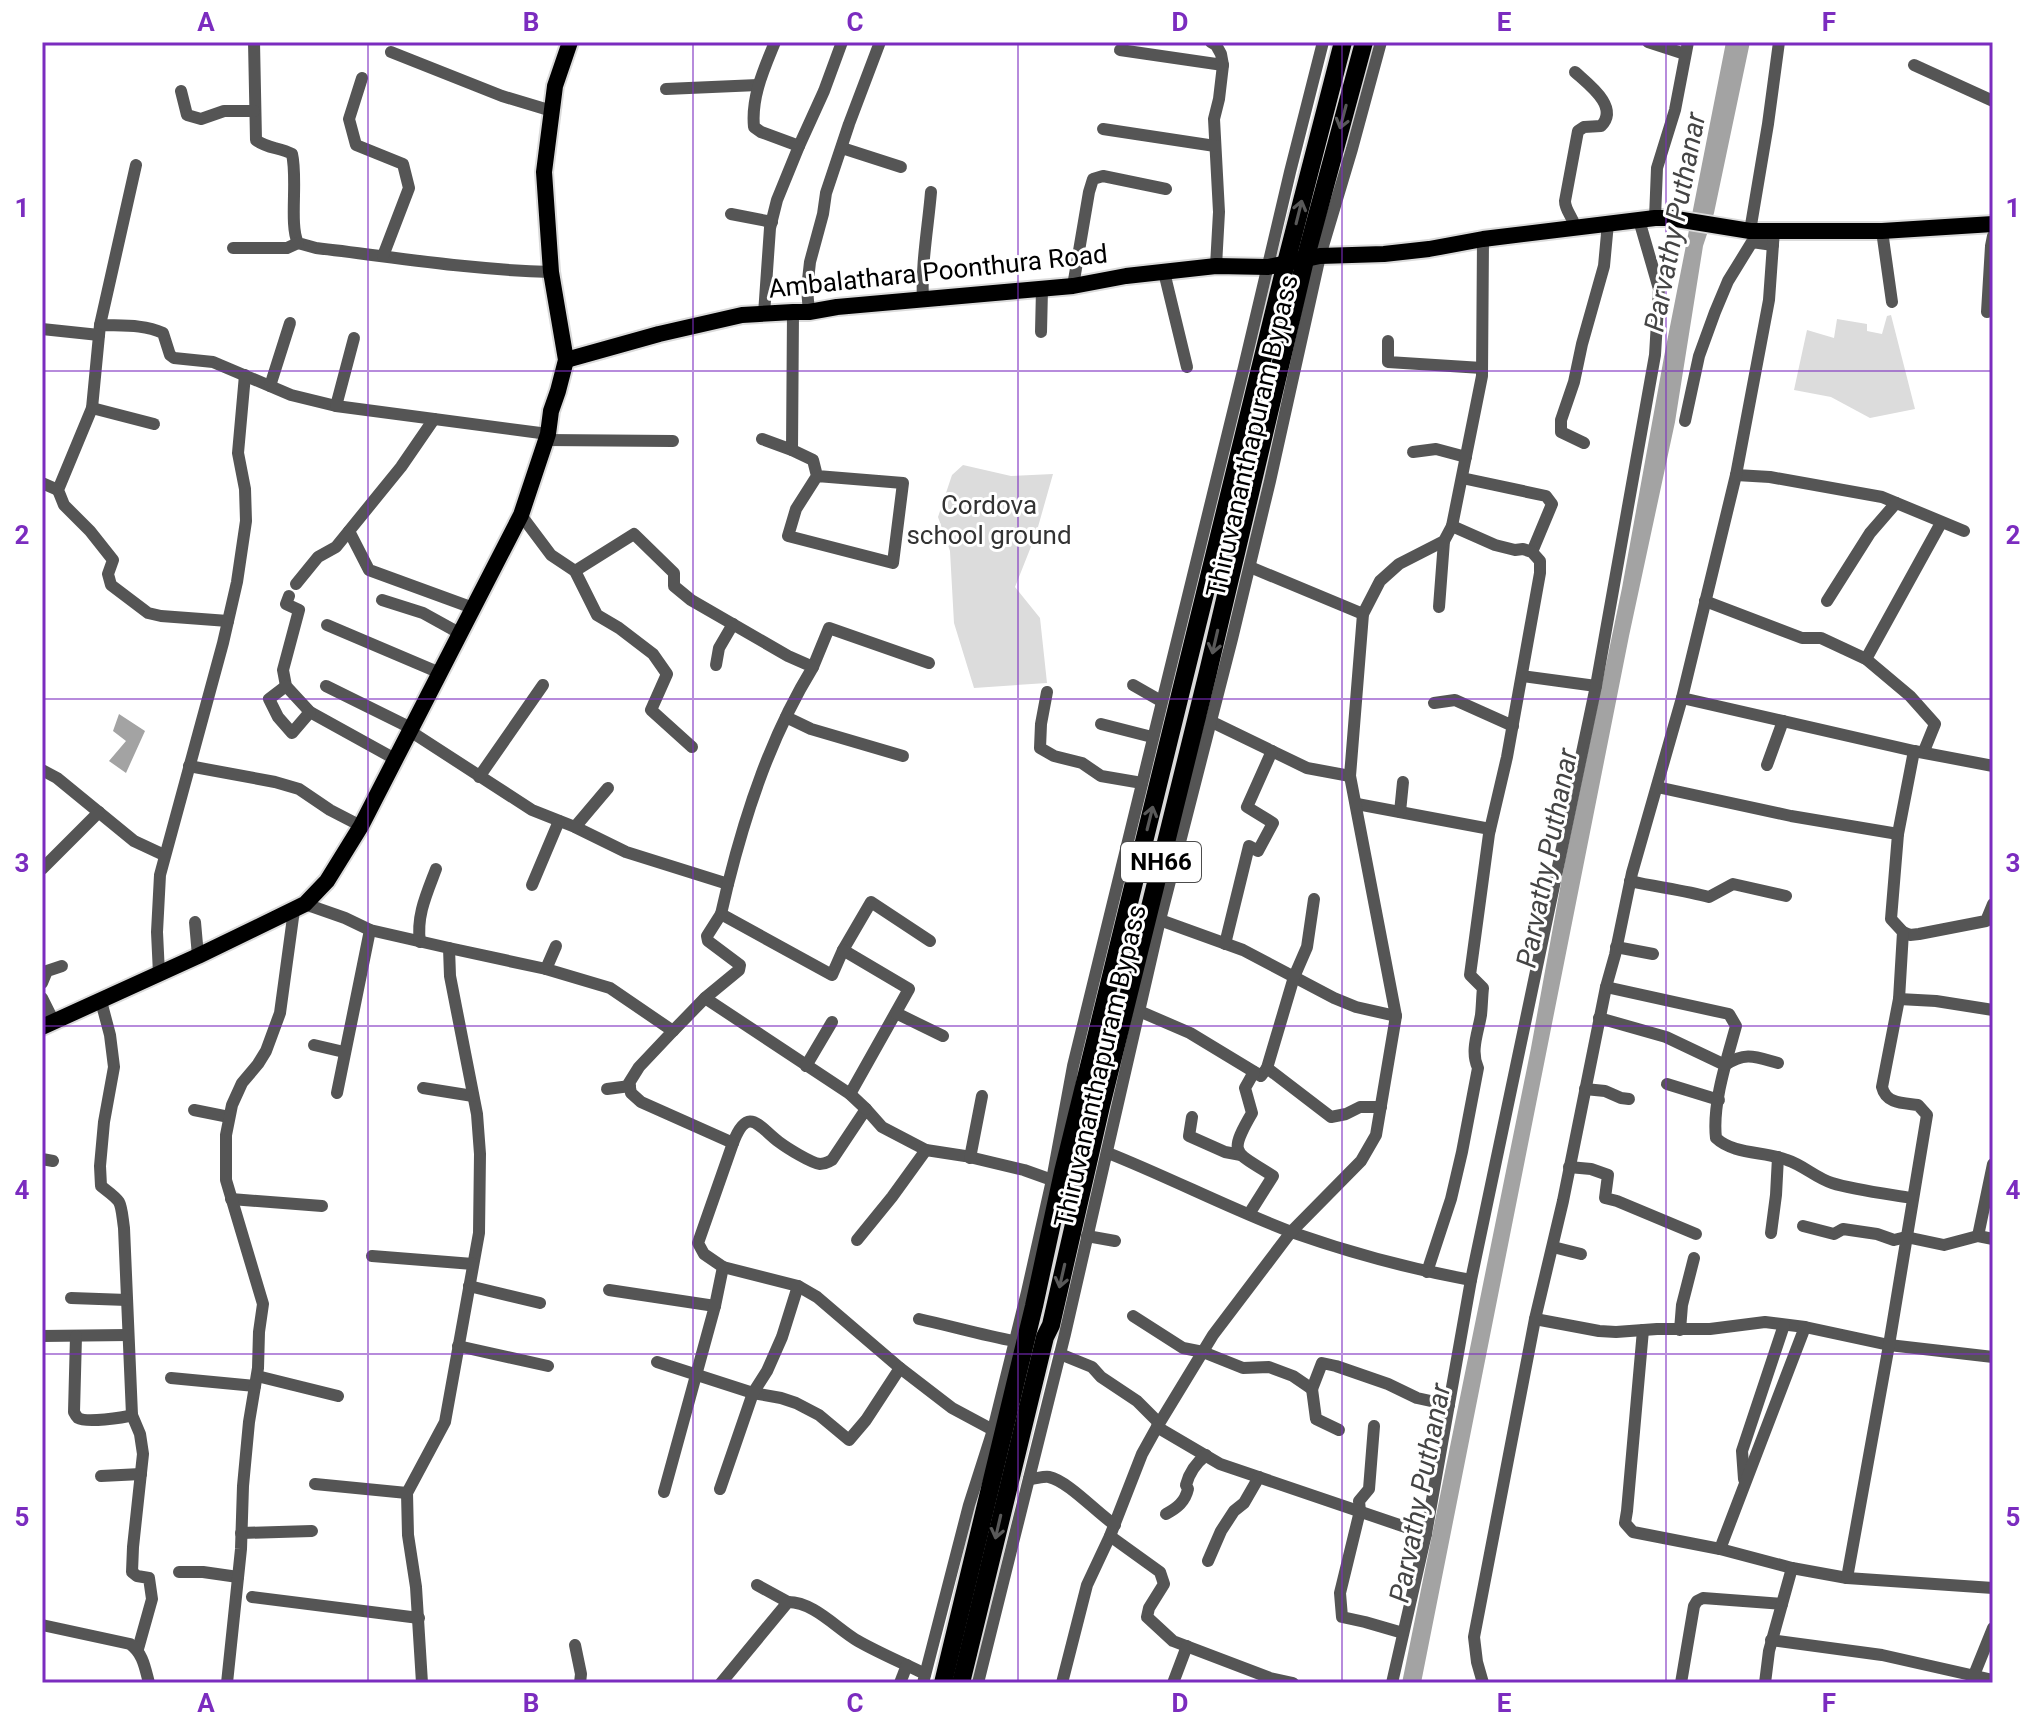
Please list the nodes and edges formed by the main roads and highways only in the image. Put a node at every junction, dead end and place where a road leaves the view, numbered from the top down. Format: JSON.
{"nodes":[{"id":1,"x":570,"y":42,"type":"edge"},
{"id":2,"x":1343,"y":42,"type":"edge"},
{"id":3,"x":1364,"y":42,"type":"edge"},
{"id":4,"x":1993,"y":224,"type":"edge"},
{"id":5,"x":1295,"y":262,"type":"junction"},
{"id":6,"x":566,"y":360,"type":"junction"},
{"id":7,"x":48,"y":1024,"type":"edge"},
{"id":8,"x":943,"y":1683,"type":"edge"},
{"id":9,"x":961,"y":1683,"type":"edge"}],
"edges":[{"from":1,"to":6,"type":"main road"},
{"from":5,"to":2,"type":"highway","name":"Thiruvananthapuram Bypass","number":"NH66","one_way":true},
{"from":3,"to":5,"type":"highway","name":"Thiruvananthapuram Bypass","number":"NH66","one_way":true},
{"from":4,"to":5,"type":"main road","name":"Ambalathara Poonthura Road"},
{"from":5,"to":6,"type":"main road","name":"Ambalathara Poonthura Road"},
{"from":8,"to":5,"type":"highway","name":"Thiruvananthapuram Bypass","number":"NH66","one_way":true},
{"from":5,"to":9,"type":"highway","name":"Thiruvananthapuram Bypass","number":"NH66","one_way":true},
{"from":6,"to":7,"type":"main road"}]}
